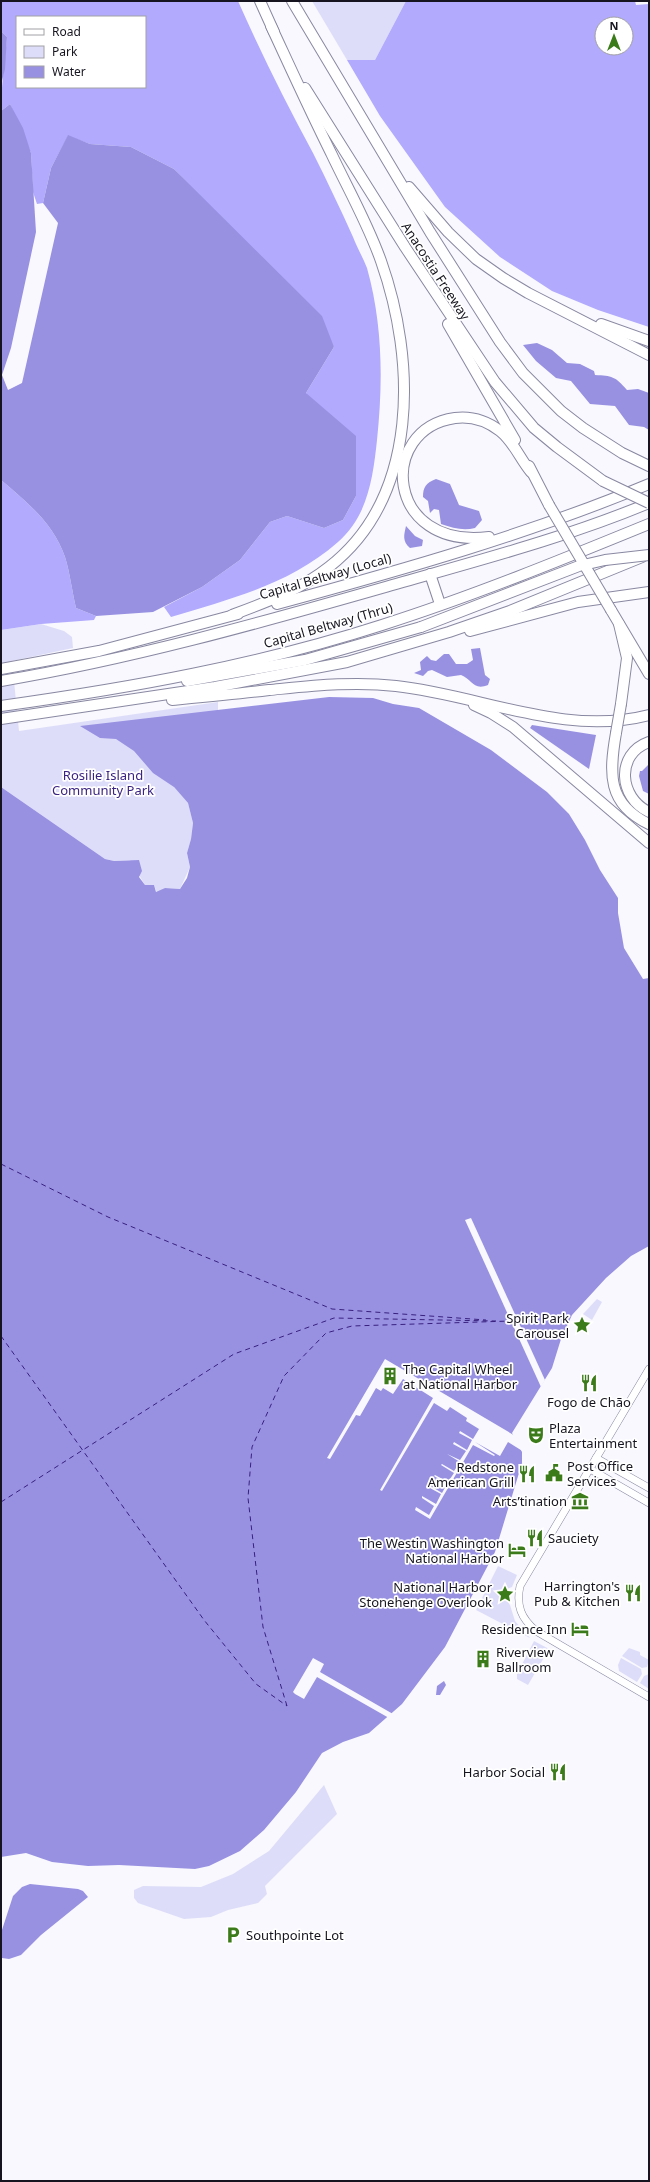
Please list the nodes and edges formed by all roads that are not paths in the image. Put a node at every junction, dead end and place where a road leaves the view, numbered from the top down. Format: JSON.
{"nodes":[{"id":1,"x":260,"y":1,"type":"edge"},
{"id":2,"x":292,"y":1,"type":"edge"},
{"id":3,"x":271,"y":26,"type":"junction"},
{"id":4,"x":390,"y":164,"type":"junction"},
{"id":5,"x":405,"y":247,"type":"junction"},
{"id":6,"x":554,"y":306,"type":"junction"},
{"id":7,"x":606,"y":326,"type":"junction"},
{"id":8,"x":649,"y":341,"type":"edge"},
{"id":9,"x":649,"y":346,"type":"edge"},
{"id":10,"x":649,"y":355,"type":"edge"},
{"id":11,"x":647,"y":466,"type":"edge"},
{"id":12,"x":531,"y":472,"type":"junction"},
{"id":13,"x":647,"y":485,"type":"edge"},
{"id":14,"x":649,"y":503,"type":"edge"},
{"id":15,"x":649,"y":524,"type":"edge"},
{"id":16,"x":522,"y":531,"type":"junction"},
{"id":17,"x":649,"y":554,"type":"edge"},
{"id":18,"x":430,"y":574,"type":"junction"},
{"id":19,"x":649,"y":592,"type":"edge"},
{"id":20,"x":440,"y":604,"type":"junction"},
{"id":21,"x":232,"y":615,"type":"junction"},
{"id":22,"x":619,"y":624,"type":"junction"},
{"id":23,"x":347,"y":662,"type":"junction"},
{"id":24,"x":1,"y":669,"type":"edge"},
{"id":25,"x":649,"y":674,"type":"edge"},
{"id":26,"x":1,"y":681,"type":"edge"},
{"id":27,"x":106,"y":691,"type":"junction"},
{"id":28,"x":439,"y":694,"type":"junction"},
{"id":29,"x":1,"y":706,"type":"edge"},
{"id":30,"x":47,"y":712,"type":"junction"},
{"id":31,"x":649,"y":715,"type":"edge"},
{"id":32,"x":1,"y":718,"type":"edge"},
{"id":33,"x":649,"y":742,"type":"edge"},
{"id":34,"x":605,"y":804,"type":"junction"},
{"id":35,"x":649,"y":812,"type":"edge"},
{"id":36,"x":649,"y":824,"type":"edge"},
{"id":37,"x":649,"y":831,"type":"edge"},
{"id":38,"x":649,"y":843,"type":"edge"},
{"id":39,"x":649,"y":1369,"type":"edge"},
{"id":40,"x":596,"y":1458,"type":"junction"},
{"id":41,"x":590,"y":1469,"type":"junction"},
{"id":42,"x":649,"y":1488,"type":"edge"},
{"id":43,"x":649,"y":1503,"type":"edge"},
{"id":44,"x":649,"y":1697,"type":"edge"}],
"edges":[{"from":1,"to":3,"type":"highway","name":"Anacostia Freeway"},
{"from":2,"to":4,"type":"highway"},
{"from":3,"to":5,"type":"highway","name":"Anacostia Freeway"},
{"from":3,"to":21,"type":"highway"},
{"from":4,"to":6,"type":"highway"},
{"from":4,"to":11,"type":"highway"},
{"from":5,"to":12,"type":"highway"},
{"from":5,"to":14,"type":"highway","name":"Anacostia Freeway","bridge":true},
{"from":6,"to":7,"type":"highway"},
{"from":6,"to":10,"type":"highway"},
{"from":7,"to":8,"type":"highway"},
{"from":7,"to":9,"type":"highway"},
{"from":12,"to":16,"type":"highway"},
{"from":12,"to":22,"type":"highway","bridge":true},
{"from":13,"to":16,"type":"highway","name":"Capital Beltway (Local)"},
{"from":14,"to":18,"type":"highway","name":"Capital Beltway (Thru)"},
{"from":15,"to":20,"type":"highway","name":"Capital Beltway (Thru)"},
{"from":16,"to":21,"type":"highway","name":"Capital Beltway (Local)"},
{"from":17,"to":23,"type":"highway"},
{"from":17,"to":27,"type":"highway","bridge":true},
{"from":18,"to":20,"type":"highway"},
{"from":18,"to":26,"type":"highway","name":"Capital Beltway (Thru)"},
{"from":19,"to":23,"type":"highway"},
{"from":20,"to":27,"type":"highway","name":"Capital Beltway (Thru)"},
{"from":21,"to":24,"type":"highway","name":"Capital Beltway (Local)"},
{"from":22,"to":25,"type":"highway"},
{"from":22,"to":36,"type":"highway","bridge":true},
{"from":23,"to":30,"type":"highway"},
{"from":27,"to":29,"type":"highway","name":"Capital Beltway (Thru)"},
{"from":28,"to":30,"type":"highway"},
{"from":28,"to":31,"type":"highway"},
{"from":28,"to":34,"type":"highway"},
{"from":30,"to":32,"type":"highway"},
{"from":33,"to":35,"type":"highway"},
{"from":34,"to":37,"type":"highway"},
{"from":34,"to":38,"type":"highway"},
{"from":39,"to":40,"type":"street"},
{"from":40,"to":41,"type":"street"},
{"from":40,"to":42,"type":"street"},
{"from":41,"to":43,"type":"street"},
{"from":41,"to":44,"type":"street"}]}
